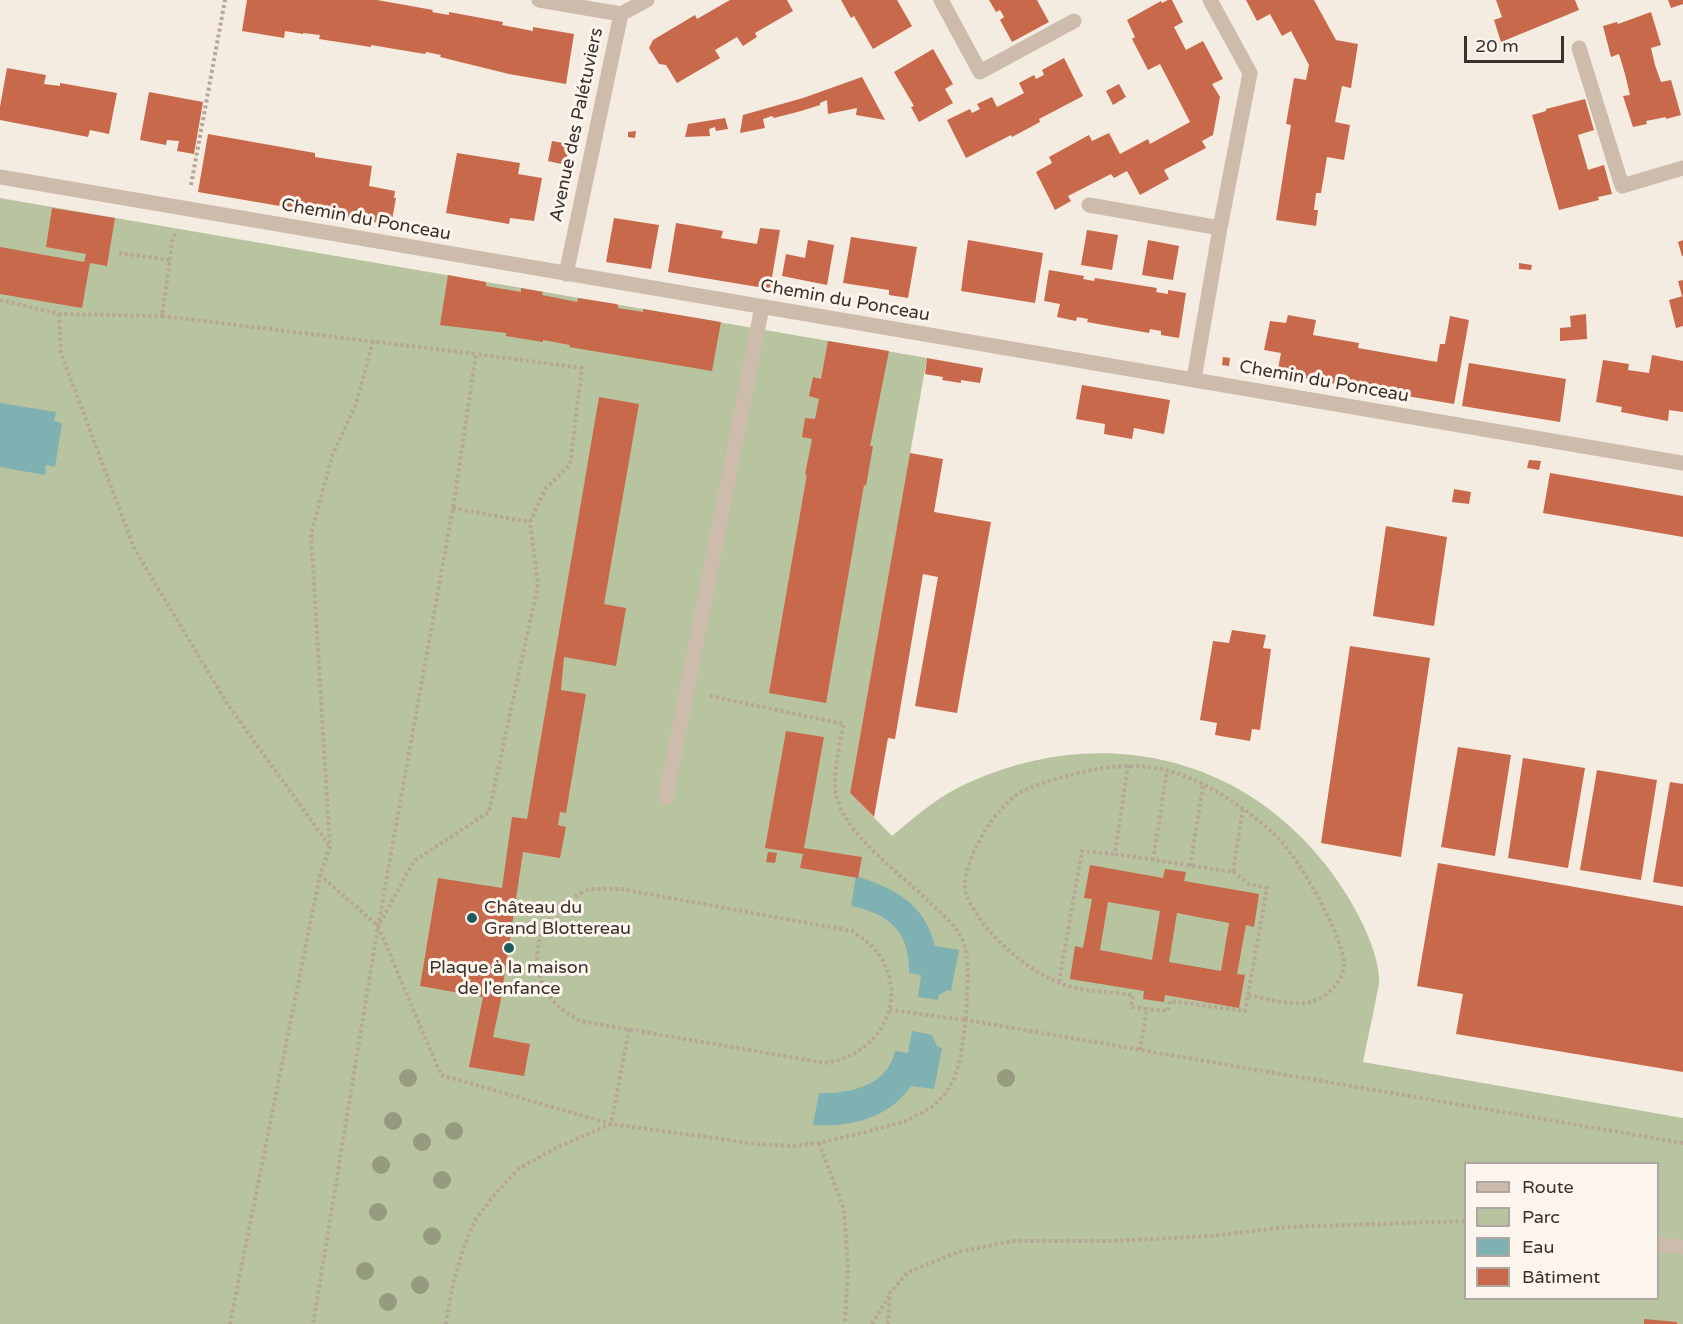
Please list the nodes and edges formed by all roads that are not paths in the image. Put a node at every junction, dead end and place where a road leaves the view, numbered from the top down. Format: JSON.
{"nodes":[{"id":1,"x":539,"y":0,"type":"edge"},
{"id":2,"x":647,"y":0,"type":"edge"},
{"id":3,"x":941,"y":0,"type":"edge"},
{"id":4,"x":1210,"y":0,"type":"edge"},
{"id":5,"x":621,"y":15,"type":"junction"},
{"id":6,"x":1074,"y":21,"type":"dead end"},
{"id":7,"x":1579,"y":48,"type":"dead end"},
{"id":8,"x":1683,"y":168,"type":"edge"},
{"id":9,"x":0,"y":177,"type":"edge"},
{"id":10,"x":1089,"y":205,"type":"dead end"},
{"id":11,"x":1220,"y":228,"type":"junction"},
{"id":12,"x":566,"y":274,"type":"junction"},
{"id":13,"x":762,"y":307,"type":"junction"},
{"id":14,"x":1194,"y":379,"type":"junction"},
{"id":15,"x":1683,"y":462,"type":"edge"},
{"id":16,"x":666,"y":797,"type":"dead end"},
{"id":17,"x":1659,"y":1245,"type":"edge"},
{"id":18,"x":1683,"y":1247,"type":"edge"}],
"edges":[{"from":1,"to":5,"type":"street"},
{"from":2,"to":5,"type":"street","name":"Avenue des Palétuviers"},
{"from":3,"to":6,"type":"street"},
{"from":4,"to":11,"type":"street"},
{"from":5,"to":12,"type":"street","name":"Avenue des Palétuviers"},
{"from":7,"to":8,"type":"street"},
{"from":9,"to":12,"type":"street","name":"Chemin du Ponceau"},
{"from":10,"to":11,"type":"street"},
{"from":11,"to":14,"type":"street"},
{"from":12,"to":13,"type":"street","name":"Chemin du Ponceau"},
{"from":13,"to":14,"type":"street","name":"Chemin du Ponceau"},
{"from":13,"to":16,"type":"street"},
{"from":14,"to":15,"type":"street","name":"Chemin du Ponceau"},
{"from":17,"to":18,"type":"street"}]}
